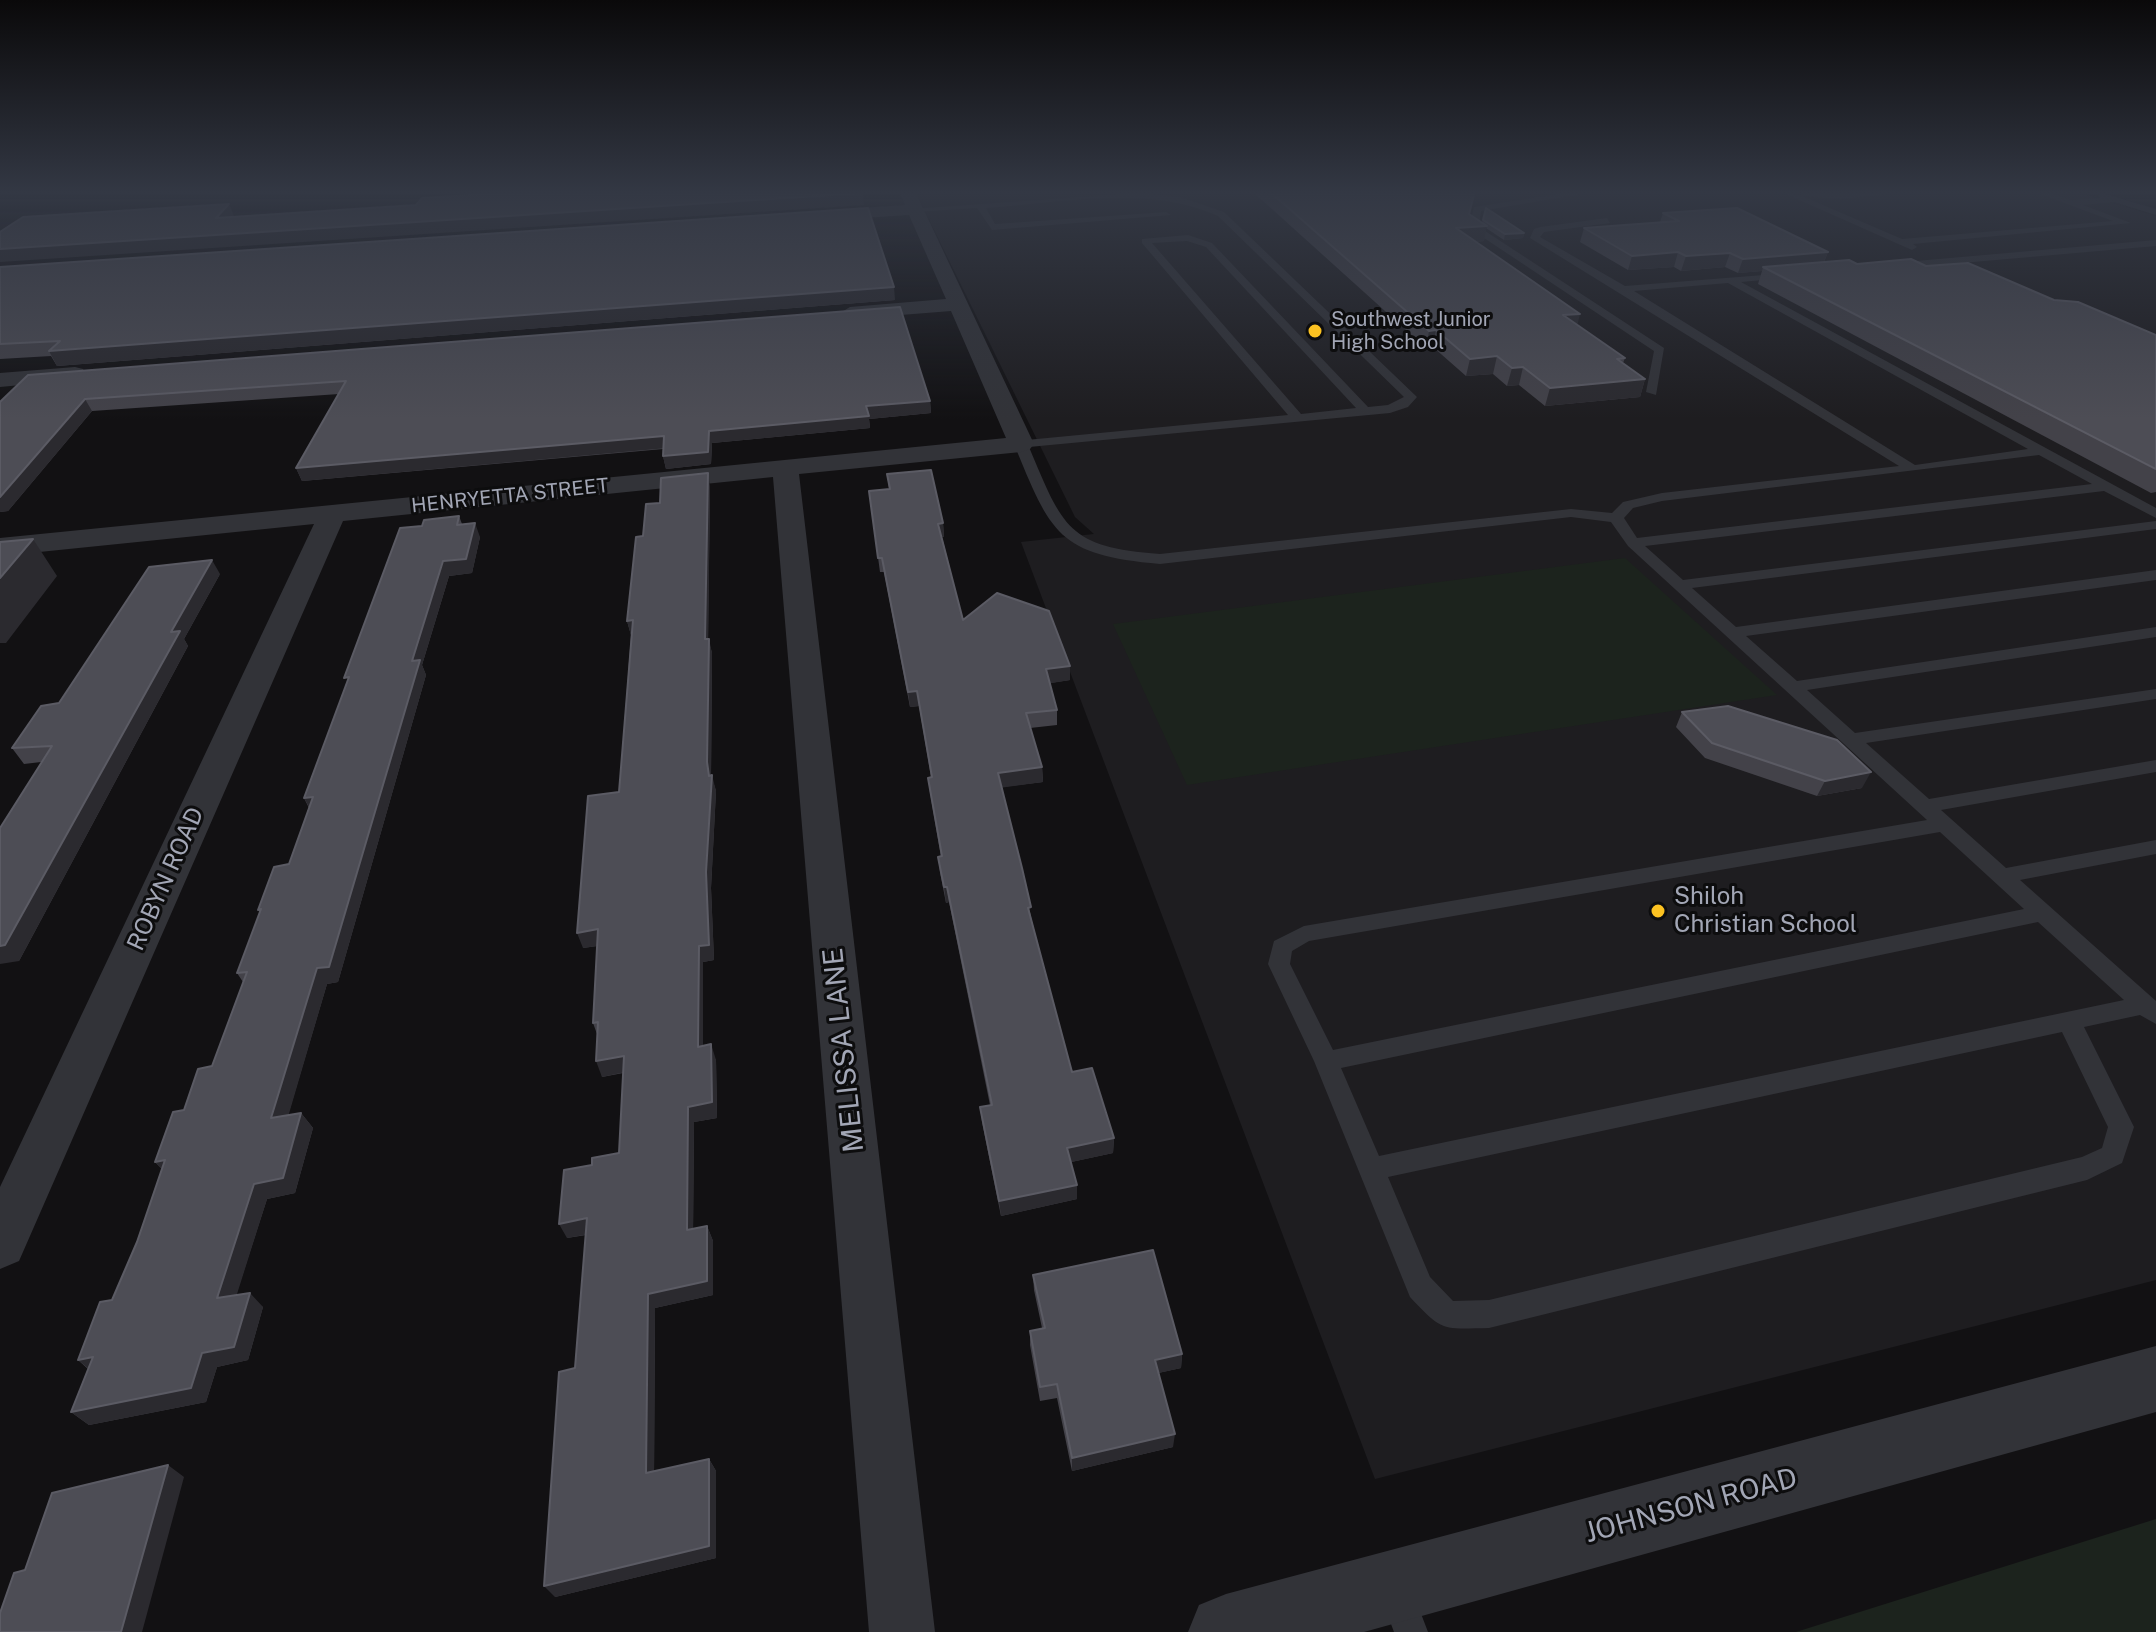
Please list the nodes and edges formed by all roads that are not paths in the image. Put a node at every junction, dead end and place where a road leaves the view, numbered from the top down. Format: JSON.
{"nodes":[{"id":1,"x":942,"y":267,"type":"edge"},
{"id":2,"x":1168,"y":267,"type":"edge"},
{"id":3,"x":1230,"y":267,"type":"edge"},
{"id":4,"x":1274,"y":267,"type":"edge"},
{"id":5,"x":1534,"y":267,"type":"edge"},
{"id":6,"x":1585,"y":267,"type":"edge"},
{"id":7,"x":1807,"y":273,"type":"edge"},
{"id":8,"x":1730,"y":280,"type":"junction"},
{"id":9,"x":1623,"y":289,"type":"junction"},
{"id":10,"x":959,"y":304,"type":"junction"},
{"id":11,"x":833,"y":314,"type":"edge"},
{"id":12,"x":94,"y":373,"type":"edge"},
{"id":13,"x":0,"y":380,"type":"edge"},
{"id":14,"x":1652,"y":392,"type":"dead end"},
{"id":15,"x":1365,"y":411,"type":"junction"},
{"id":16,"x":1297,"y":417,"type":"junction"},
{"id":17,"x":1021,"y":444,"type":"junction"},
{"id":18,"x":2042,"y":451,"type":"junction"},
{"id":19,"x":785,"y":468,"type":"junction"},
{"id":20,"x":1913,"y":469,"type":"junction"},
{"id":21,"x":2106,"y":487,"type":"junction"},
{"id":22,"x":332,"y":514,"type":"junction"},
{"id":23,"x":2156,"y":514,"type":"edge"},
{"id":24,"x":1616,"y":518,"type":"junction"},
{"id":25,"x":2156,"y":525,"type":"edge"},
{"id":26,"x":1633,"y":543,"type":"junction"},
{"id":27,"x":0,"y":547,"type":"edge"},
{"id":28,"x":2156,"y":575,"type":"edge"},
{"id":29,"x":1679,"y":585,"type":"junction"},
{"id":30,"x":2156,"y":632,"type":"edge"},
{"id":31,"x":1731,"y":633,"type":"junction"},
{"id":32,"x":1792,"y":687,"type":"junction"},
{"id":33,"x":2156,"y":694,"type":"edge"},
{"id":34,"x":1851,"y":739,"type":"junction"},
{"id":35,"x":2156,"y":766,"type":"edge"},
{"id":36,"x":1924,"y":806,"type":"junction"},
{"id":37,"x":1944,"y":824,"type":"junction"},
{"id":38,"x":2156,"y":847,"type":"edge"},
{"id":39,"x":2001,"y":876,"type":"junction"},
{"id":40,"x":2042,"y":913,"type":"junction"},
{"id":41,"x":2150,"y":1010,"type":"edge"},
{"id":42,"x":2069,"y":1021,"type":"junction"},
{"id":43,"x":1326,"y":1061,"type":"junction"},
{"id":44,"x":1371,"y":1169,"type":"junction"},
{"id":45,"x":0,"y":1244,"type":"edge"},
{"id":46,"x":2156,"y":1379,"type":"edge"},
{"id":47,"x":1402,"y":1609,"type":"edge"},
{"id":48,"x":902,"y":1632,"type":"edge"},
{"id":49,"x":1226,"y":1632,"type":"edge"}],
"edges":[{"from":1,"to":10,"type":"street"},
{"from":2,"to":16,"type":"lane"},
{"from":3,"to":15,"type":"lane"},
{"from":4,"to":15,"type":"lane"},
{"from":5,"to":14,"type":"lane"},
{"from":6,"to":9,"type":"lane"},
{"from":7,"to":8,"type":"lane"},
{"from":8,"to":9,"type":"lane"},
{"from":8,"to":18,"type":"lane"},
{"from":9,"to":20,"type":"lane"},
{"from":10,"to":11,"type":"street"},
{"from":10,"to":17,"type":"street"},
{"from":12,"to":13,"type":"street"},
{"from":15,"to":16,"type":"lane"},
{"from":16,"to":17,"type":"lane"},
{"from":17,"to":19,"type":"street","name":"HENRYETTA STREET"},
{"from":17,"to":24,"type":"lane"},
{"from":18,"to":20,"type":"lane"},
{"from":18,"to":21,"type":"lane"},
{"from":19,"to":22,"type":"street","name":"HENRYETTA STREET"},
{"from":19,"to":48,"type":"street","name":"MELISSA LANE"},
{"from":20,"to":24,"type":"lane"},
{"from":21,"to":23,"type":"lane"},
{"from":21,"to":26,"type":"lane"},
{"from":22,"to":27,"type":"street","name":"HENRYETTA STREET"},
{"from":22,"to":45,"type":"street","name":"ROBYN ROAD"},
{"from":24,"to":26,"type":"lane"},
{"from":25,"to":29,"type":"lane"},
{"from":26,"to":29,"type":"lane"},
{"from":28,"to":31,"type":"lane"},
{"from":29,"to":31,"type":"lane"},
{"from":30,"to":32,"type":"lane"},
{"from":31,"to":32,"type":"lane"},
{"from":32,"to":34,"type":"lane"},
{"from":33,"to":34,"type":"lane"},
{"from":34,"to":36,"type":"lane"},
{"from":35,"to":36,"type":"lane"},
{"from":36,"to":37,"type":"lane"},
{"from":37,"to":39,"type":"lane"},
{"from":37,"to":43,"type":"lane"},
{"from":38,"to":39,"type":"lane"},
{"from":39,"to":40,"type":"lane"},
{"from":40,"to":41,"type":"lane"},
{"from":40,"to":43,"type":"lane"},
{"from":41,"to":42,"type":"lane"},
{"from":42,"to":44,"type":"lane"},
{"from":42,"to":44,"type":"lane"},
{"from":43,"to":44,"type":"lane"},
{"from":46,"to":47,"type":"street","name":"JOHNSON ROAD"},
{"from":47,"to":49,"type":"street","name":"JOHNSON ROAD"}]}
